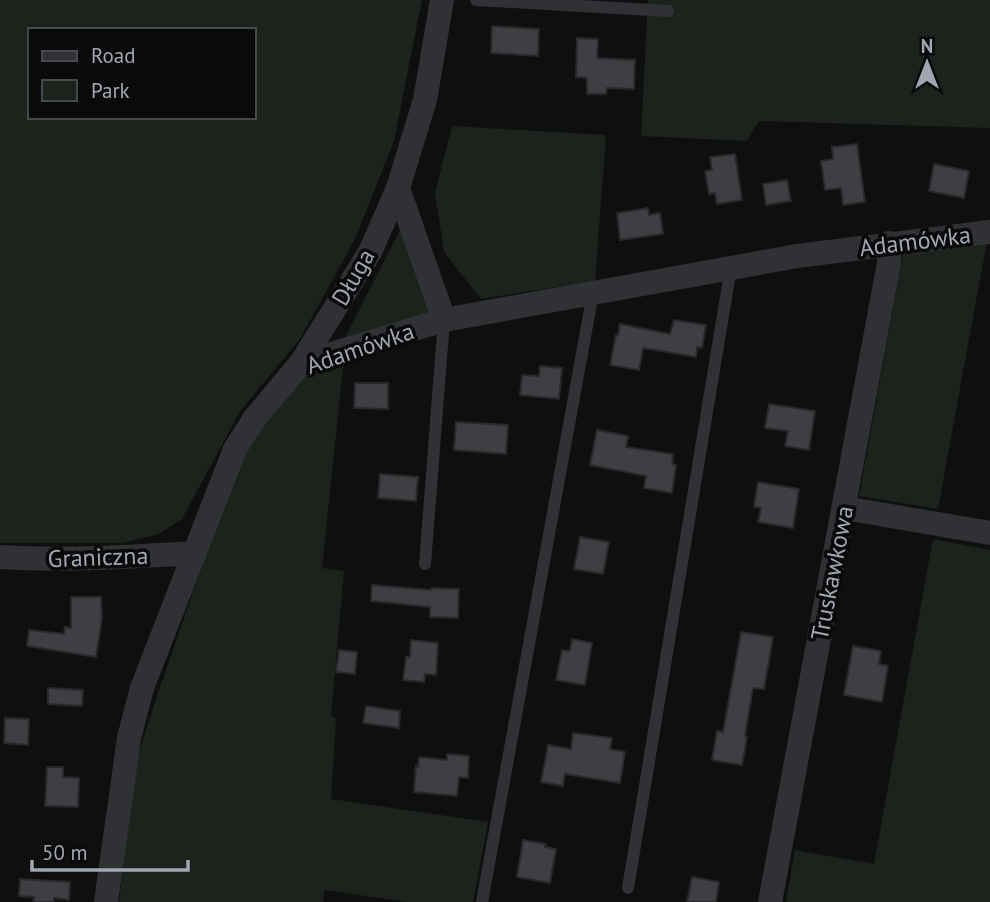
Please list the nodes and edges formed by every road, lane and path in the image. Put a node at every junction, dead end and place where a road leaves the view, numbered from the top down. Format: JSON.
{"nodes":[{"id":1,"x":442,"y":0,"type":"edge"},
{"id":2,"x":476,"y":0,"type":"edge"},
{"id":3,"x":668,"y":10,"type":"dead end"},
{"id":4,"x":398,"y":188,"type":"junction"},
{"id":5,"x":990,"y":232,"type":"edge"},
{"id":6,"x":889,"y":243,"type":"junction"},
{"id":7,"x":731,"y":267,"type":"junction"},
{"id":8,"x":593,"y":293,"type":"junction"},
{"id":9,"x":444,"y":320,"type":"junction"},
{"id":10,"x":301,"y":363,"type":"junction"},
{"id":11,"x":844,"y":508,"type":"junction"},
{"id":12,"x":990,"y":533,"type":"edge"},
{"id":13,"x":195,"y":553,"type":"junction"},
{"id":14,"x":0,"y":557,"type":"edge"},
{"id":15,"x":425,"y":564,"type":"dead end"},
{"id":16,"x":628,"y":887,"type":"dead end"},
{"id":17,"x":106,"y":902,"type":"edge"},
{"id":18,"x":482,"y":902,"type":"edge"},
{"id":19,"x":771,"y":902,"type":"edge"}],
"edges":[{"from":1,"to":4,"type":"street","name":"Długa"},
{"from":2,"to":3,"type":"lane"},
{"from":4,"to":9,"type":"street"},
{"from":4,"to":10,"type":"street","name":"Długa"},
{"from":5,"to":6,"type":"street","name":"Adamówka"},
{"from":6,"to":7,"type":"street","name":"Adamówka"},
{"from":6,"to":11,"type":"street","name":"Truskawkowa"},
{"from":7,"to":8,"type":"street","name":"Adamówka"},
{"from":7,"to":16,"type":"lane"},
{"from":8,"to":9,"type":"street","name":"Adamówka"},
{"from":8,"to":18,"type":"lane"},
{"from":9,"to":10,"type":"street","name":"Adamówka"},
{"from":9,"to":15,"type":"lane"},
{"from":10,"to":13,"type":"street","name":"Adamówka"},
{"from":11,"to":12,"type":"street"},
{"from":11,"to":19,"type":"street","name":"Truskawkowa"},
{"from":13,"to":14,"type":"street","name":"Graniczna"},
{"from":13,"to":17,"type":"street","name":"Adamówka"}]}
